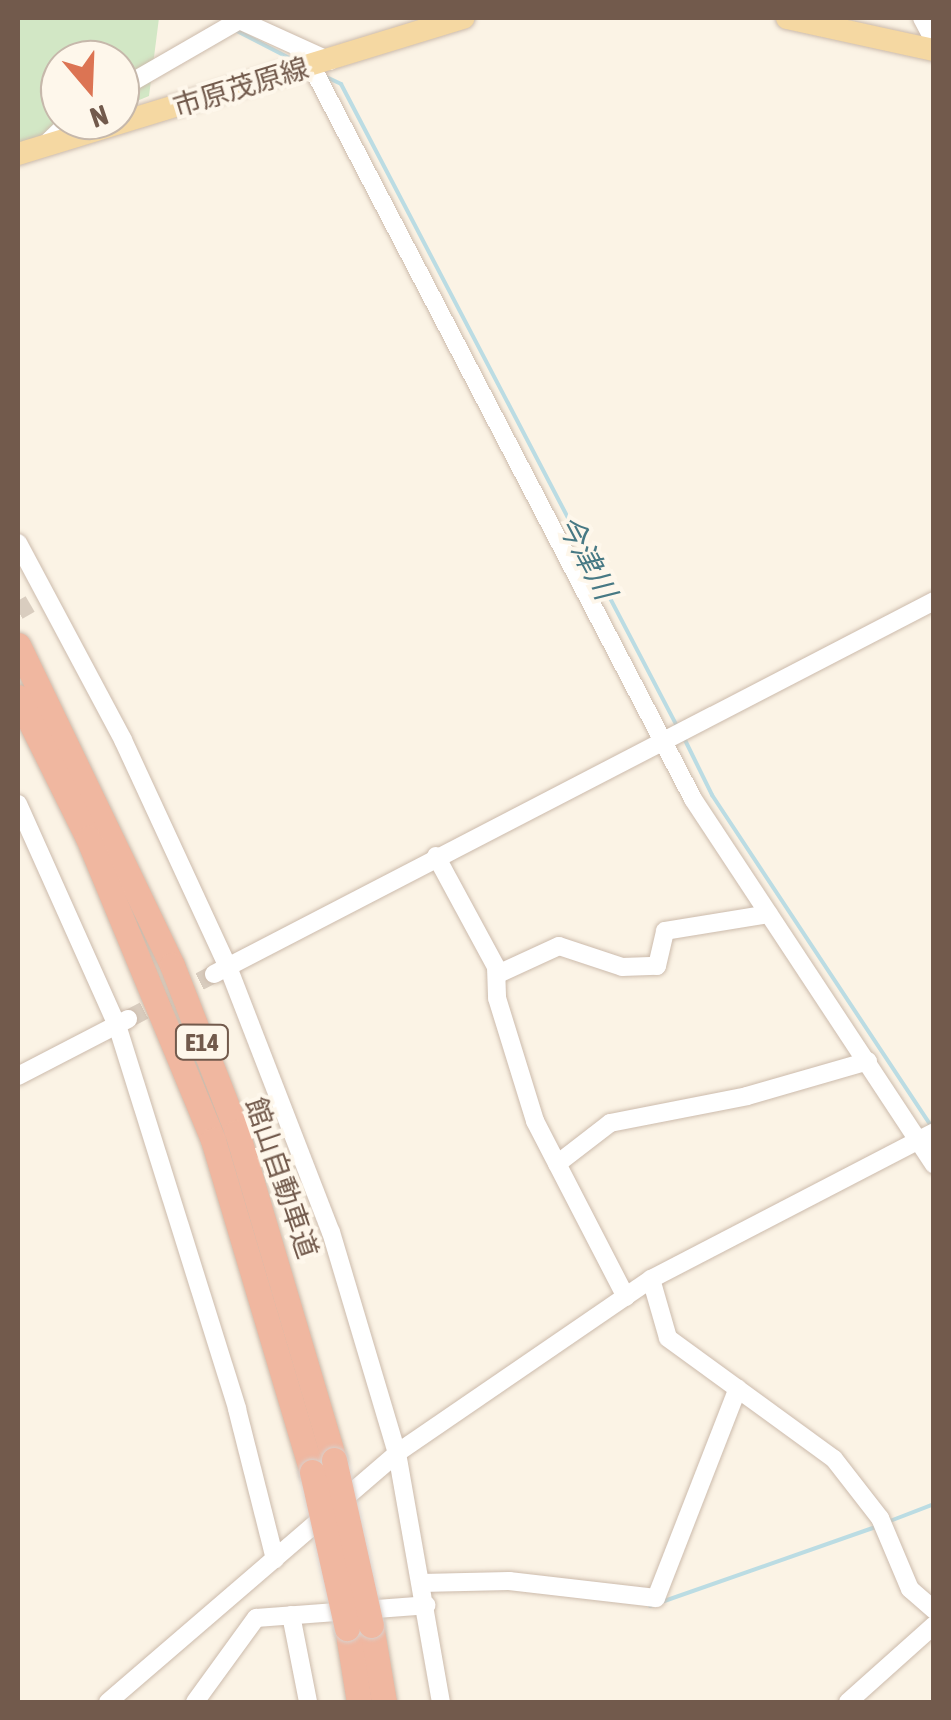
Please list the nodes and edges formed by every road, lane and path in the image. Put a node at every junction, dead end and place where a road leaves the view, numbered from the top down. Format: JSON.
{"nodes":[{"id":1,"x":464,"y":18,"type":"edge"},
{"id":2,"x":787,"y":18,"type":"edge"},
{"id":3,"x":922,"y":18,"type":"edge"},
{"id":4,"x":235,"y":20,"type":"edge"},
{"id":5,"x":433,"y":22,"type":"edge"},
{"id":6,"x":934,"y":41,"type":"edge"},
{"id":7,"x":934,"y":50,"type":"edge"},
{"id":8,"x":313,"y":66,"type":"junction"},
{"id":9,"x":140,"y":76,"type":"edge"},
{"id":10,"x":50,"y":140,"type":"edge"},
{"id":11,"x":44,"y":146,"type":"junction"},
{"id":12,"x":18,"y":154,"type":"edge"},
{"id":13,"x":18,"y":543,"type":"edge"},
{"id":14,"x":47,"y":593,"type":"junction"},
{"id":15,"x":934,"y":601,"type":"edge"},
{"id":16,"x":30,"y":604,"type":"tunnel mouth"},
{"id":17,"x":18,"y":645,"type":"edge"},
{"id":18,"x":18,"y":697,"type":"edge"},
{"id":19,"x":664,"y":740,"type":"junction"},
{"id":20,"x":18,"y":804,"type":"edge"},
{"id":21,"x":436,"y":856,"type":"junction"},
{"id":22,"x":769,"y":914,"type":"junction"},
{"id":23,"x":221,"y":971,"type":"junction"},
{"id":24,"x":498,"y":974,"type":"junction"},
{"id":25,"x":123,"y":1022,"type":"junction"},
{"id":26,"x":868,"y":1061,"type":"junction"},
{"id":27,"x":18,"y":1076,"type":"edge"},
{"id":28,"x":927,"y":1135,"type":"edge"},
{"id":29,"x":556,"y":1164,"type":"junction"},
{"id":30,"x":934,"y":1165,"type":"edge"},
{"id":31,"x":651,"y":1279,"type":"junction"},
{"id":32,"x":626,"y":1297,"type":"junction"},
{"id":33,"x":738,"y":1388,"type":"junction"},
{"id":34,"x":396,"y":1453,"type":"junction"},
{"id":35,"x":324,"y":1466,"type":"junction"},
{"id":36,"x":275,"y":1559,"type":"junction"},
{"id":37,"x":421,"y":1582,"type":"junction"},
{"id":38,"x":238,"y":1590,"type":"junction"},
{"id":39,"x":427,"y":1605,"type":"junction"},
{"id":40,"x":934,"y":1610,"type":"edge"},
{"id":41,"x":291,"y":1615,"type":"junction"},
{"id":42,"x":256,"y":1618,"type":"junction"},
{"id":43,"x":934,"y":1625,"type":"edge"},
{"id":44,"x":359,"y":1626,"type":"junction"},
{"id":45,"x":108,"y":1702,"type":"edge"},
{"id":46,"x":194,"y":1702,"type":"edge"},
{"id":47,"x":308,"y":1702,"type":"edge"},
{"id":48,"x":359,"y":1702,"type":"edge"},
{"id":49,"x":384,"y":1702,"type":"edge"},
{"id":50,"x":441,"y":1702,"type":"edge"},
{"id":51,"x":848,"y":1702,"type":"edge"}],
"edges":[{"from":1,"to":5,"type":"main road","name":"市原茂原線"},
{"from":2,"to":7,"type":"main road"},
{"from":3,"to":6,"type":"street"},
{"from":4,"to":8,"type":"street"},
{"from":4,"to":9,"type":"street"},
{"from":5,"to":8,"type":"main road","name":"市原茂原線"},
{"from":8,"to":11,"type":"main road","name":"市原茂原線"},
{"from":8,"to":19,"type":"street"},
{"from":10,"to":11,"type":"street"},
{"from":11,"to":12,"type":"main road","name":"市原茂原線"},
{"from":13,"to":14,"type":"street"},
{"from":14,"to":16,"type":"street"},
{"from":14,"to":23,"type":"street"},
{"from":15,"to":19,"type":"street"},
{"from":17,"to":35,"type":"highway","name":"館山自動車道","number":"E14"},
{"from":18,"to":35,"type":"highway","name":"館山自動車道","number":"E14"},
{"from":19,"to":21,"type":"street"},
{"from":19,"to":22,"type":"street"},
{"from":20,"to":25,"type":"street"},
{"from":21,"to":23,"type":"street"},
{"from":21,"to":24,"type":"street"},
{"from":22,"to":24,"type":"street"},
{"from":22,"to":26,"type":"street"},
{"from":23,"to":34,"type":"street"},
{"from":24,"to":29,"type":"street"},
{"from":25,"to":27,"type":"street"},
{"from":25,"to":36,"type":"street"},
{"from":26,"to":28,"type":"street"},
{"from":26,"to":29,"type":"street"},
{"from":28,"to":30,"type":"street"},
{"from":28,"to":31,"type":"street"},
{"from":29,"to":32,"type":"street"},
{"from":31,"to":32,"type":"street"},
{"from":31,"to":33,"type":"street"},
{"from":32,"to":34,"type":"street"},
{"from":33,"to":37,"type":"street"},
{"from":33,"to":40,"type":"street"},
{"from":34,"to":36,"type":"street"},
{"from":34,"to":37,"type":"street"},
{"from":35,"to":44,"type":"highway","name":"館山自動車道","number":"E14","bridge":true},
{"from":36,"to":38,"type":"street"},
{"from":37,"to":39,"type":"street"},
{"from":38,"to":42,"type":"street"},
{"from":38,"to":45,"type":"street"},
{"from":39,"to":41,"type":"street"},
{"from":39,"to":50,"type":"street"},
{"from":41,"to":42,"type":"street"},
{"from":41,"to":47,"type":"street"},
{"from":42,"to":46,"type":"street"},
{"from":43,"to":51,"type":"street"},
{"from":44,"to":48,"type":"highway","name":"館山自動車道","number":"E14"},
{"from":44,"to":49,"type":"highway","name":"館山自動車道","number":"E14"}]}
